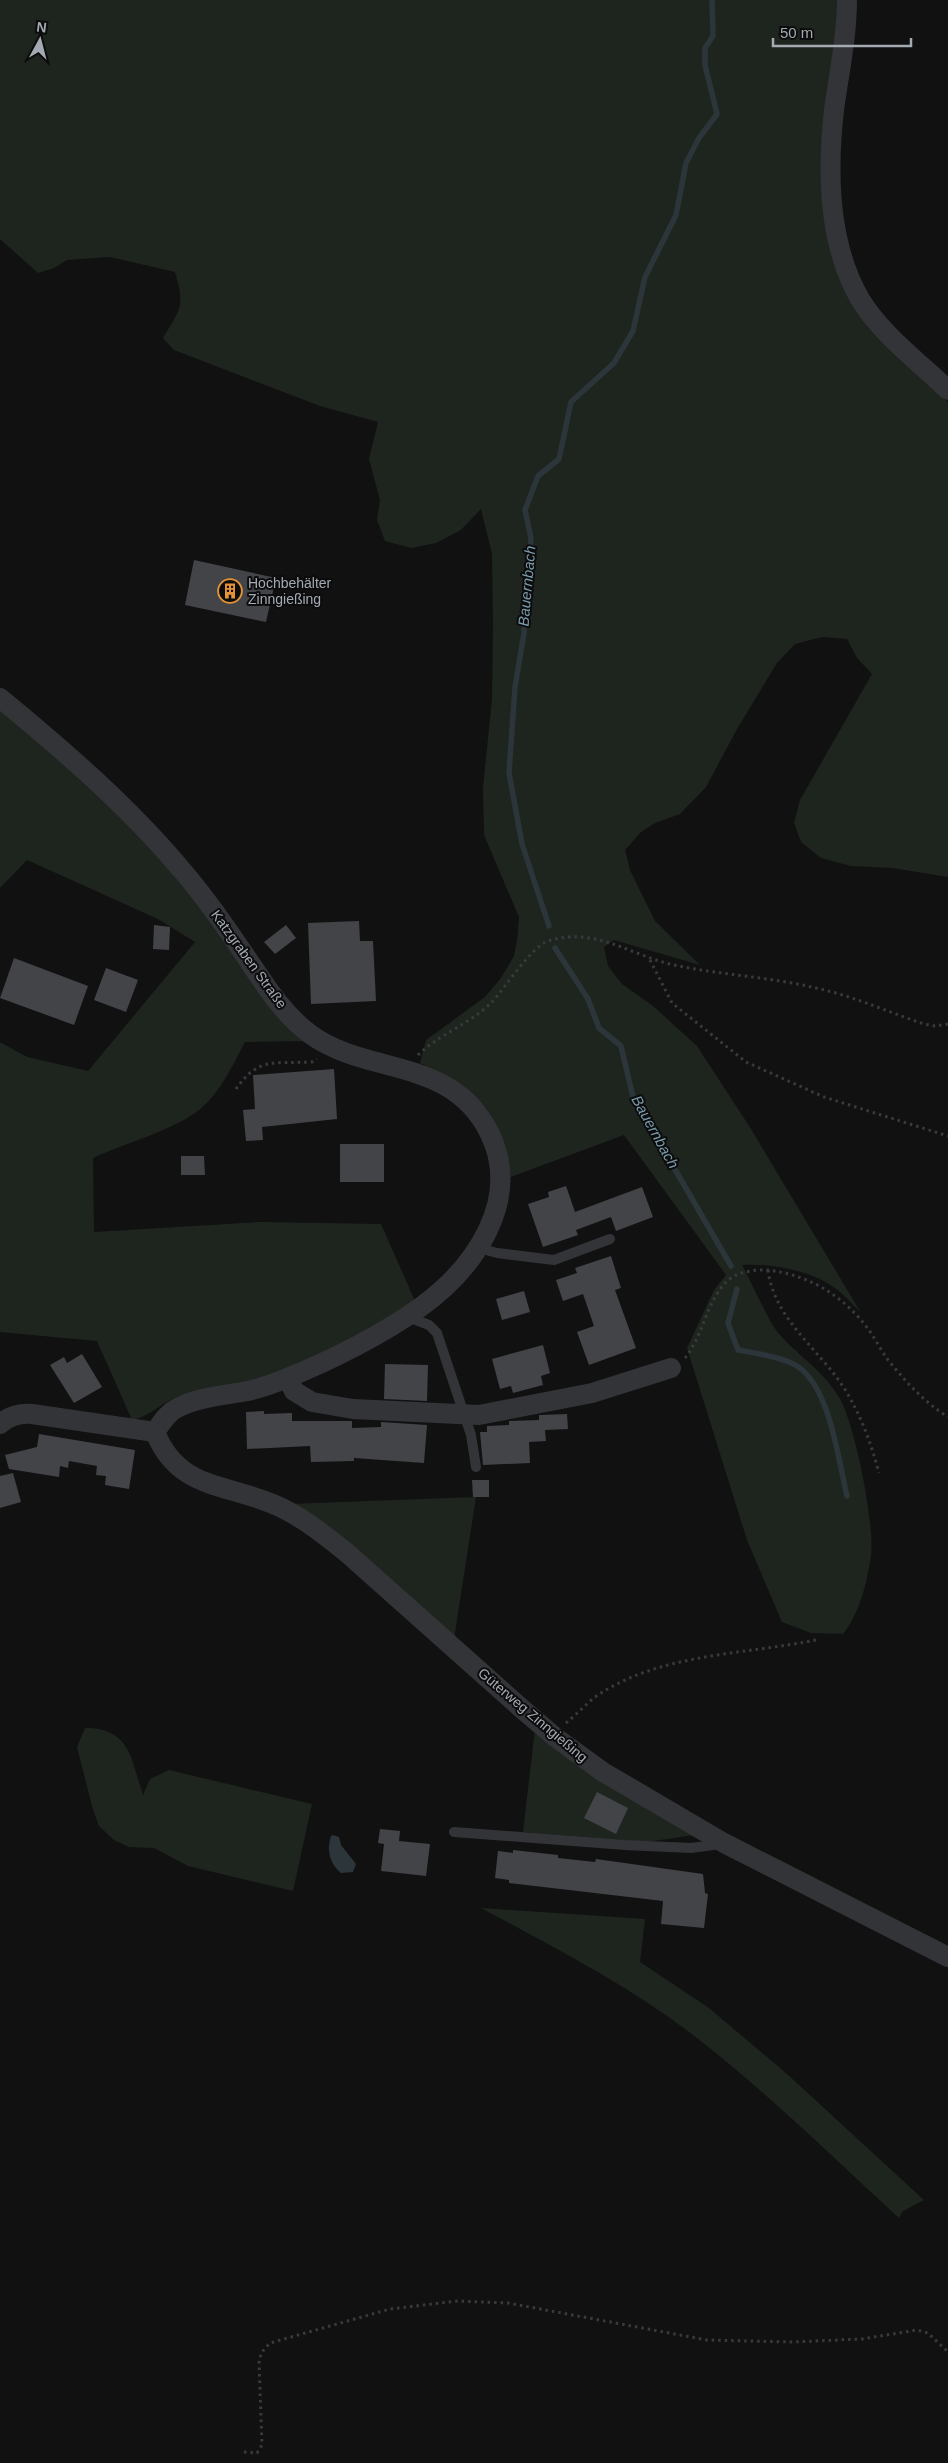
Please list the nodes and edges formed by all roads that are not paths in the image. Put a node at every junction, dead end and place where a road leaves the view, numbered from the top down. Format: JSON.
{"nodes":[{"id":1,"x":847,"y":0,"type":"edge"},
{"id":2,"x":948,"y":390,"type":"edge"},
{"id":3,"x":0,"y":698,"type":"edge"},
{"id":4,"x":610,"y":1239,"type":"dead end"},
{"id":5,"x":479,"y":1248,"type":"junction"},
{"id":6,"x":405,"y":1316,"type":"junction"},
{"id":7,"x":671,"y":1368,"type":"road end"},
{"id":8,"x":288,"y":1378,"type":"junction"},
{"id":9,"x":464,"y":1414,"type":"junction"},
{"id":10,"x":0,"y":1424,"type":"edge"},
{"id":11,"x":155,"y":1432,"type":"junction"},
{"id":12,"x":476,"y":1467,"type":"dead end"},
{"id":13,"x":454,"y":1832,"type":"dead end"},
{"id":14,"x":724,"y":1843,"type":"junction"},
{"id":15,"x":948,"y":1957,"type":"edge"}],
"edges":[{"from":1,"to":2,"type":"street"},
{"from":3,"to":5,"type":"street","name":"Katzgraben Straße"},
{"from":4,"to":5,"type":"lane"},
{"from":5,"to":6,"type":"street","name":"Katzgraben Straße"},
{"from":6,"to":8,"type":"street","name":"Katzgraben Straße"},
{"from":6,"to":9,"type":"lane"},
{"from":7,"to":9,"type":"street"},
{"from":8,"to":9,"type":"street"},
{"from":8,"to":11,"type":"street","name":"Katzgraben Straße"},
{"from":9,"to":12,"type":"lane"},
{"from":10,"to":11,"type":"street"},
{"from":11,"to":14,"type":"street","name":"Güterweg Zinngießing"},
{"from":13,"to":14,"type":"lane"},
{"from":14,"to":15,"type":"street","name":"Güterweg Zinngießing"}]}
